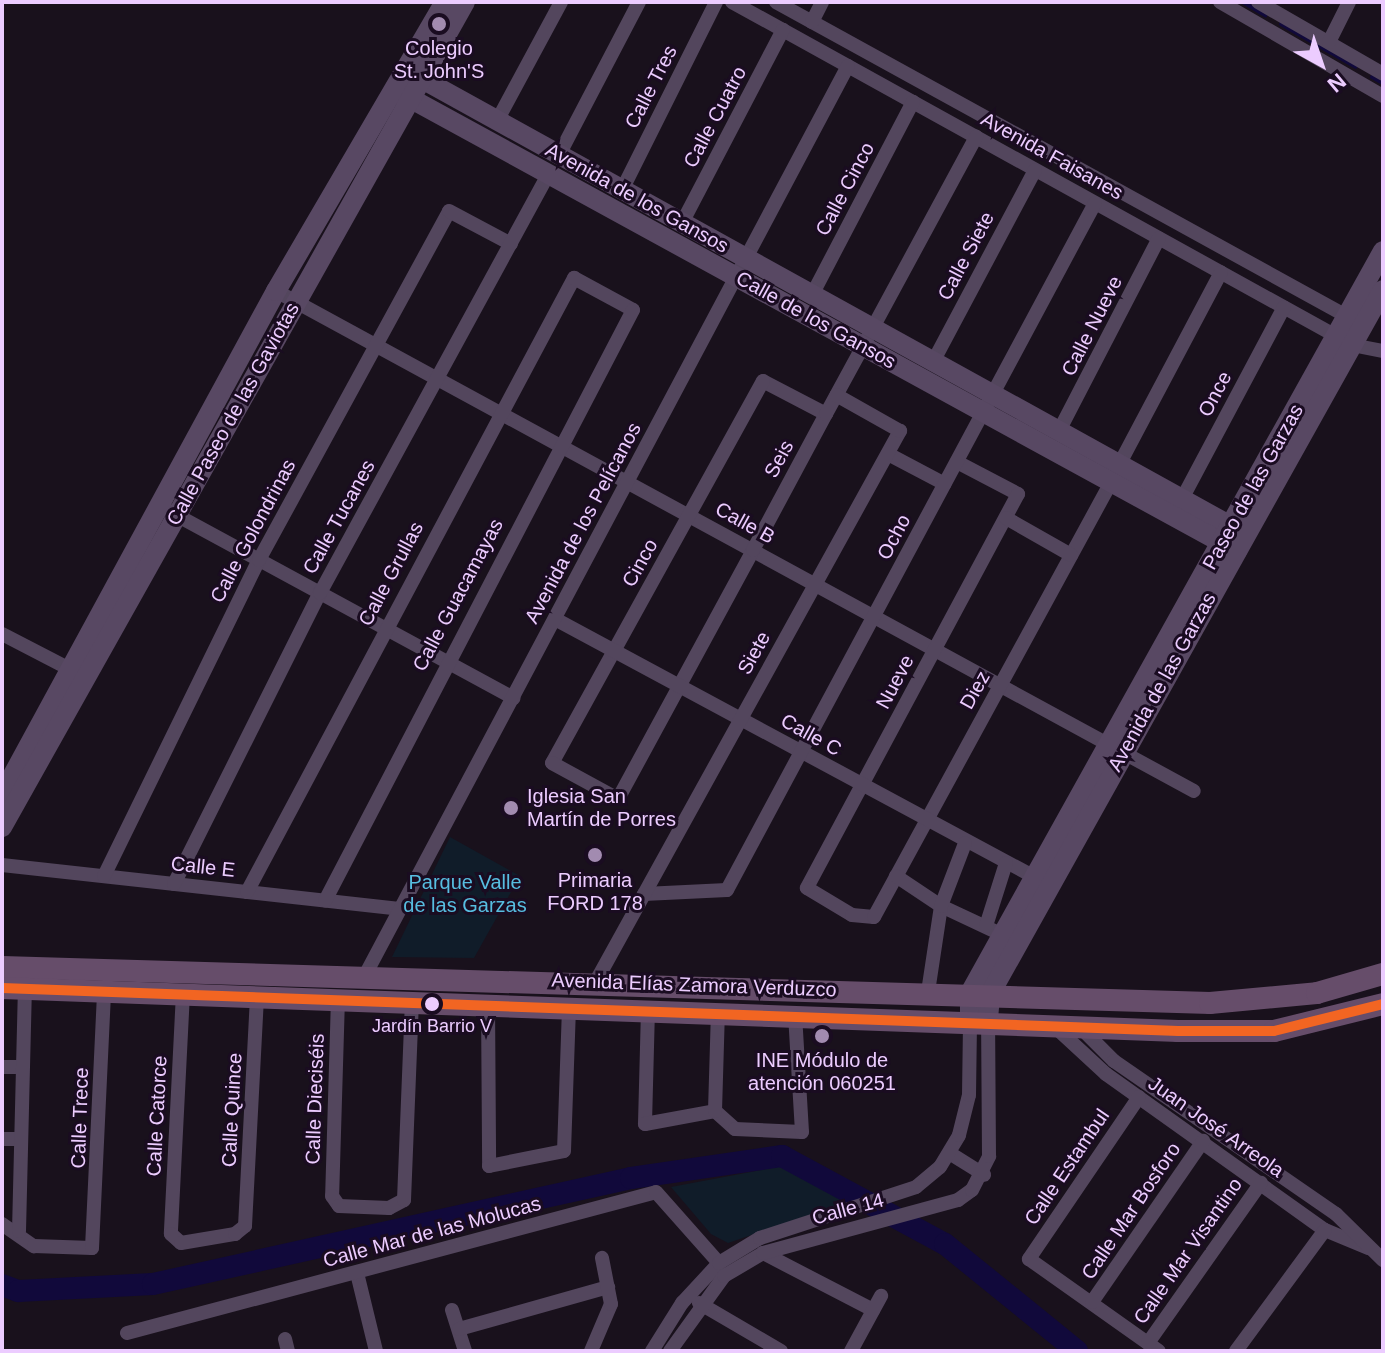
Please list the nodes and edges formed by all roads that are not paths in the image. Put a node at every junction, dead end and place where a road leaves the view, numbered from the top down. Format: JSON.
{"nodes":[{"id":1,"x":445,"y":2,"type":"edge"},
{"id":2,"x":465,"y":2,"type":"edge"},
{"id":3,"x":561,"y":2,"type":"edge"},
{"id":4,"x":639,"y":2,"type":"edge"},
{"id":5,"x":716,"y":2,"type":"edge"},
{"id":6,"x":732,"y":2,"type":"edge"},
{"id":7,"x":776,"y":2,"type":"edge"},
{"id":8,"x":822,"y":2,"type":"edge"},
{"id":9,"x":1220,"y":2,"type":"edge"},
{"id":10,"x":1258,"y":2,"type":"edge"},
{"id":11,"x":1349,"y":2,"type":"edge"},
{"id":12,"x":812,"y":22,"type":"junction"},
{"id":13,"x":783,"y":30,"type":"junction"},
{"id":14,"x":1329,"y":42,"type":"junction"},
{"id":15,"x":848,"y":66,"type":"junction"},
{"id":16,"x":1383,"y":74,"type":"edge"},
{"id":17,"x":414,"y":75,"type":"junction"},
{"id":18,"x":403,"y":94,"type":"junction"},
{"id":19,"x":1383,"y":96,"type":"edge"},
{"id":20,"x":913,"y":102,"type":"junction"},
{"id":21,"x":497,"y":121,"type":"junction"},
{"id":22,"x":976,"y":137,"type":"junction"},
{"id":23,"x":559,"y":155,"type":"junction"},
{"id":24,"x":1035,"y":170,"type":"junction"},
{"id":25,"x":548,"y":174,"type":"junction"},
{"id":26,"x":622,"y":190,"type":"junction"},
{"id":27,"x":1095,"y":203,"type":"junction"},
{"id":28,"x":682,"y":223,"type":"junction"},
{"id":29,"x":1159,"y":238,"type":"junction"},
{"id":30,"x":511,"y":244,"type":"junction"},
{"id":31,"x":1383,"y":251,"type":"edge"},
{"id":32,"x":742,"y":268,"type":"junction"},
{"id":33,"x":1221,"y":272,"type":"junction"},
{"id":34,"x":1383,"y":290,"type":"edge"},
{"id":35,"x":276,"y":291,"type":"junction"},
{"id":36,"x":812,"y":295,"type":"junction"},
{"id":37,"x":295,"y":301,"type":"junction"},
{"id":38,"x":1284,"y":307,"type":"junction"},
{"id":39,"x":633,"y":310,"type":"joint"},
{"id":40,"x":1356,"y":322,"type":"junction"},
{"id":41,"x":868,"y":337,"type":"junction"},
{"id":42,"x":1345,"y":341,"type":"junction"},
{"id":43,"x":376,"y":345,"type":"junction"},
{"id":44,"x":1379,"y":348,"type":"edge"},
{"id":45,"x":933,"y":362,"type":"junction"},
{"id":46,"x":438,"y":379,"type":"junction"},
{"id":47,"x":836,"y":395,"type":"junction"},
{"id":48,"x":988,"y":403,"type":"junction"},
{"id":49,"x":500,"y":413,"type":"junction"},
{"id":50,"x":826,"y":414,"type":"junction"},
{"id":51,"x":1059,"y":431,"type":"junction"},
{"id":52,"x":561,"y":446,"type":"junction"},
{"id":53,"x":888,"y":454,"type":"junction"},
{"id":54,"x":957,"y":462,"type":"junction"},
{"id":55,"x":1115,"y":473,"type":"junction"},
{"id":56,"x":627,"y":482,"type":"junction"},
{"id":57,"x":945,"y":484,"type":"junction"},
{"id":58,"x":1182,"y":499,"type":"junction"},
{"id":59,"x":169,"y":511,"type":"junction"},
{"id":60,"x":689,"y":516,"type":"junction"},
{"id":61,"x":1006,"y":518,"type":"junction"},
{"id":62,"x":1234,"y":538,"type":"junction"},
{"id":63,"x":753,"y":550,"type":"junction"},
{"id":64,"x":1071,"y":555,"type":"junction"},
{"id":65,"x":259,"y":560,"type":"junction"},
{"id":66,"x":815,"y":584,"type":"junction"},
{"id":67,"x":320,"y":593,"type":"junction"},
{"id":68,"x":874,"y":616,"type":"junction"},
{"id":69,"x":555,"y":619,"type":"junction"},
{"id":70,"x":384,"y":628,"type":"junction"},
{"id":71,"x":2,"y":634,"type":"edge"},
{"id":72,"x":615,"y":649,"type":"junction"},
{"id":73,"x":935,"y":650,"type":"junction"},
{"id":74,"x":445,"y":661,"type":"junction"},
{"id":75,"x":68,"y":668,"type":"junction"},
{"id":76,"x":1000,"y":685,"type":"junction"},
{"id":77,"x":679,"y":686,"type":"junction"},
{"id":78,"x":513,"y":698,"type":"junction"},
{"id":79,"x":740,"y":720,"type":"junction"},
{"id":80,"x":1115,"y":748,"type":"junction"},
{"id":81,"x":802,"y":751,"type":"junction"},
{"id":82,"x":862,"y":786,"type":"junction"},
{"id":83,"x":1194,"y":791,"type":"dead end"},
{"id":84,"x":2,"y":795,"type":"edge"},
{"id":85,"x":618,"y":799,"type":"joint"},
{"id":86,"x":927,"y":820,"type":"junction"},
{"id":87,"x":2,"y":827,"type":"edge"},
{"id":88,"x":965,"y":843,"type":"junction"},
{"id":89,"x":1006,"y":863,"type":"junction"},
{"id":90,"x":2,"y":865,"type":"edge"},
{"id":91,"x":104,"y":876,"type":"junction"},
{"id":92,"x":896,"y":876,"type":"junction"},
{"id":93,"x":1042,"y":881,"type":"junction"},
{"id":94,"x":174,"y":884,"type":"junction"},
{"id":95,"x":247,"y":892,"type":"junction"},
{"id":96,"x":644,"y":894,"type":"junction"},
{"id":97,"x":325,"y":901,"type":"junction"},
{"id":98,"x":941,"y":906,"type":"junction"},
{"id":99,"x":400,"y":909,"type":"junction"},
{"id":100,"x":874,"y":917,"type":"joint"},
{"id":101,"x":995,"y":930,"type":"junction"},
{"id":102,"x":366,"y":973,"type":"junction"},
{"id":103,"x":1383,"y":974,"type":"edge"},
{"id":104,"x":7,"y":975,"type":"edge"},
{"id":105,"x":595,"y":983,"type":"junction"},
{"id":106,"x":104,"y":990,"type":"junction"},
{"id":107,"x":928,"y":992,"type":"junction"},
{"id":108,"x":183,"y":993,"type":"junction"},
{"id":109,"x":980,"y":993,"type":"junction"},
{"id":110,"x":257,"y":995,"type":"junction"},
{"id":111,"x":346,"y":998,"type":"junction"},
{"id":112,"x":412,"y":1000,"type":"junction"},
{"id":113,"x":488,"y":1003,"type":"junction"},
{"id":114,"x":1383,"y":1004,"type":"edge"},
{"id":115,"x":569,"y":1006,"type":"junction"},
{"id":116,"x":648,"y":1009,"type":"junction"},
{"id":117,"x":718,"y":1011,"type":"junction"},
{"id":118,"x":795,"y":1014,"type":"junction"},
{"id":119,"x":979,"y":1019,"type":"junction"},
{"id":120,"x":1051,"y":1022,"type":"junction"},
{"id":121,"x":1077,"y":1023,"type":"junction"},
{"id":122,"x":2,"y":1067,"type":"edge"},
{"id":123,"x":22,"y":1067,"type":"junction"},
{"id":124,"x":1139,"y":1097,"type":"junction"},
{"id":125,"x":715,"y":1111,"type":"junction"},
{"id":126,"x":2,"y":1139,"type":"edge"},
{"id":127,"x":19,"y":1139,"type":"junction"},
{"id":128,"x":1203,"y":1141,"type":"junction"},
{"id":129,"x":951,"y":1154,"type":"junction"},
{"id":130,"x":984,"y":1175,"type":"junction"},
{"id":131,"x":1261,"y":1183,"type":"junction"},
{"id":132,"x":334,"y":1201,"type":"joint"},
{"id":133,"x":2,"y":1224,"type":"edge"},
{"id":134,"x":245,"y":1226,"type":"joint"},
{"id":135,"x":1325,"y":1230,"type":"junction"},
{"id":136,"x":19,"y":1231,"type":"junction"},
{"id":137,"x":1368,"y":1248,"type":"junction"},
{"id":138,"x":763,"y":1253,"type":"junction"},
{"id":139,"x":602,"y":1258,"type":"dead end"},
{"id":140,"x":1383,"y":1260,"type":"edge"},
{"id":141,"x":719,"y":1263,"type":"junction"},
{"id":142,"x":357,"y":1273,"type":"junction"},
{"id":143,"x":608,"y":1287,"type":"junction"},
{"id":144,"x":881,"y":1296,"type":"dead end"},
{"id":145,"x":1092,"y":1302,"type":"junction"},
{"id":146,"x":699,"y":1303,"type":"junction"},
{"id":147,"x":452,"y":1310,"type":"dead end"},
{"id":148,"x":873,"y":1310,"type":"junction"},
{"id":149,"x":459,"y":1329,"type":"junction"},
{"id":150,"x":127,"y":1333,"type":"dead end"},
{"id":151,"x":1154,"y":1347,"type":"edge"},
{"id":152,"x":376,"y":1351,"type":"edge"},
{"id":153,"x":465,"y":1351,"type":"edge"},
{"id":154,"x":591,"y":1351,"type":"edge"},
{"id":155,"x":652,"y":1351,"type":"edge"},
{"id":156,"x":670,"y":1351,"type":"edge"},
{"id":157,"x":781,"y":1351,"type":"edge"},
{"id":158,"x":851,"y":1351,"type":"edge"},
{"id":159,"x":1236,"y":1351,"type":"edge"}],
"edges":[{"from":1,"to":17,"type":"main road","name":"Calle Paseo de las Gaviotas"},
{"from":2,"to":17,"type":"main road","name":"Calle Paseo de las Gaviotas"},
{"from":3,"to":21,"type":"street"},
{"from":4,"to":23,"type":"street"},
{"from":5,"to":26,"type":"street","name":"Calle Tres"},
{"from":6,"to":13,"type":"street","name":"Avenida Faisanes"},
{"from":7,"to":12,"type":"street","name":"Avenida Faisanes"},
{"from":8,"to":12,"type":"street"},
{"from":9,"to":19,"type":"street"},
{"from":10,"to":14,"type":"street"},
{"from":11,"to":14,"type":"street"},
{"from":12,"to":40,"type":"street","name":"Avenida Faisanes"},
{"from":13,"to":15,"type":"street","name":"Avenida Faisanes"},
{"from":13,"to":28,"type":"street","name":"Calle Cuatro"},
{"from":14,"to":16,"type":"street"},
{"from":15,"to":20,"type":"street","name":"Avenida Faisanes"},
{"from":15,"to":32,"type":"street","name":"Avenida de los Pelícanos"},
{"from":17,"to":18,"type":"main road","name":"Calle Paseo de las Gaviotas"},
{"from":17,"to":21,"type":"main road","name":"Avenida de los Gansos"},
{"from":18,"to":25,"type":"main road","name":"Calle de los Gansos"},
{"from":18,"to":35,"type":"main road","name":"Calle Paseo de las Gaviotas"},
{"from":18,"to":37,"type":"main road","name":"Calle Paseo de las Gaviotas"},
{"from":20,"to":22,"type":"street","name":"Avenida Faisanes"},
{"from":20,"to":36,"type":"street","name":"Calle Cinco"},
{"from":21,"to":23,"type":"main road","name":"Avenida de los Gansos"},
{"from":22,"to":24,"type":"street","name":"Avenida Faisanes"},
{"from":22,"to":41,"type":"street","name":"Seis"},
{"from":23,"to":26,"type":"main road","name":"Avenida de los Gansos"},
{"from":24,"to":27,"type":"street","name":"Avenida Faisanes"},
{"from":24,"to":45,"type":"street","name":"Calle Siete"},
{"from":25,"to":30,"type":"street","name":"Calle Tucanes"},
{"from":25,"to":32,"type":"main road","name":"Calle de los Gansos"},
{"from":26,"to":28,"type":"main road","name":"Avenida de los Gansos"},
{"from":27,"to":29,"type":"street","name":"Avenida Faisanes"},
{"from":27,"to":48,"type":"street","name":"Ocho"},
{"from":28,"to":32,"type":"main road","name":"Avenida de los Gansos"},
{"from":29,"to":33,"type":"street","name":"Avenida Faisanes"},
{"from":29,"to":51,"type":"street","name":"Calle Nueve"},
{"from":30,"to":43,"type":"street","name":"Calle Golondrinas"},
{"from":30,"to":46,"type":"street","name":"Calle Tucanes"},
{"from":31,"to":40,"type":"main road"},
{"from":32,"to":36,"type":"main road","name":"Avenida de los Gansos"},
{"from":32,"to":41,"type":"main road","name":"Calle de los Gansos"},
{"from":32,"to":56,"type":"street","name":"Avenida de los Pelícanos"},
{"from":33,"to":38,"type":"street","name":"Avenida Faisanes"},
{"from":33,"to":55,"type":"street","name":"Diez"},
{"from":34,"to":40,"type":"main road","name":"Avenida de las Garzas"},
{"from":35,"to":37,"type":"street","name":"Calle B"},
{"from":35,"to":59,"type":"main road","name":"Calle Paseo de las Gaviotas"},
{"from":36,"to":41,"type":"main road","name":"Avenida de los Gansos"},
{"from":37,"to":43,"type":"street","name":"Calle B"},
{"from":37,"to":59,"type":"main road","name":"Calle Paseo de las Gaviotas"},
{"from":38,"to":42,"type":"street","name":"Avenida Faisanes"},
{"from":38,"to":58,"type":"street","name":"Once"},
{"from":39,"to":49,"type":"street","name":"Calle Grullas"},
{"from":39,"to":52,"type":"street","name":"Calle Guacamayas"},
{"from":40,"to":42,"type":"main road","name":"Avenida de las Garzas"},
{"from":40,"to":44,"type":"street"},
{"from":41,"to":45,"type":"main road","name":"Avenida de los Gansos"},
{"from":41,"to":47,"type":"street","name":"Seis"},
{"from":41,"to":48,"type":"main road","name":"Calle de los Gansos"},
{"from":42,"to":44,"type":"street"},
{"from":42,"to":62,"type":"main road","name":"Avenida de las Garzas"},
{"from":43,"to":46,"type":"street","name":"Calle B"},
{"from":43,"to":65,"type":"street","name":"Calle Golondrinas"},
{"from":45,"to":48,"type":"main road","name":"Avenida de los Gansos"},
{"from":46,"to":49,"type":"street","name":"Calle B"},
{"from":46,"to":67,"type":"street","name":"Calle Tucanes"},
{"from":47,"to":50,"type":"street","name":"Seis"},
{"from":47,"to":53,"type":"street","name":"Siete"},
{"from":48,"to":51,"type":"main road","name":"Avenida de los Gansos"},
{"from":48,"to":54,"type":"street","name":"Ocho"},
{"from":48,"to":55,"type":"main road","name":"Calle de los Gansos"},
{"from":49,"to":52,"type":"street","name":"Calle B"},
{"from":49,"to":70,"type":"street","name":"Calle Grullas"},
{"from":50,"to":60,"type":"street","name":"Cinco"},
{"from":50,"to":63,"type":"street","name":"Seis"},
{"from":51,"to":55,"type":"main road","name":"Avenida de los Gansos"},
{"from":52,"to":56,"type":"street","name":"Calle B"},
{"from":52,"to":74,"type":"street","name":"Calle Guacamayas"},
{"from":53,"to":57,"type":"street"},
{"from":53,"to":66,"type":"street","name":"Siete"},
{"from":54,"to":57,"type":"street","name":"Ocho"},
{"from":54,"to":61,"type":"street","name":"Nueve"},
{"from":55,"to":58,"type":"main road","name":"Avenida de los Gansos"},
{"from":55,"to":62,"type":"main road","name":"Calle de los Gansos"},
{"from":55,"to":64,"type":"street","name":"Diez"},
{"from":56,"to":60,"type":"street","name":"Calle B"},
{"from":56,"to":69,"type":"street","name":"Avenida de los Pelícanos"},
{"from":57,"to":68,"type":"street","name":"Ocho"},
{"from":58,"to":62,"type":"main road","name":"Avenida de los Gansos"},
{"from":59,"to":65,"type":"street"},
{"from":59,"to":75,"type":"main road","name":"Calle Paseo de las Gaviotas"},
{"from":59,"to":87,"type":"main road","name":"Calle Paseo de las Gaviotas"},
{"from":60,"to":63,"type":"street","name":"Calle B"},
{"from":60,"to":72,"type":"street","name":"Cinco"},
{"from":61,"to":64,"type":"street"},
{"from":61,"to":73,"type":"street","name":"Nueve"},
{"from":62,"to":80,"type":"main road","name":"Avenida de las Garzas"},
{"from":63,"to":66,"type":"street","name":"Calle B"},
{"from":63,"to":77,"type":"street","name":"Seis"},
{"from":64,"to":76,"type":"street","name":"Diez"},
{"from":65,"to":67,"type":"street"},
{"from":65,"to":91,"type":"street","name":"Calle Golondrinas"},
{"from":66,"to":68,"type":"street","name":"Calle B"},
{"from":66,"to":79,"type":"street","name":"Siete"},
{"from":67,"to":70,"type":"street"},
{"from":67,"to":94,"type":"street","name":"Calle Tucanes"},
{"from":68,"to":73,"type":"street","name":"Calle B"},
{"from":68,"to":81,"type":"street","name":"Ocho"},
{"from":69,"to":72,"type":"street","name":"Calle C"},
{"from":69,"to":78,"type":"street","name":"Avenida de los Pelícanos"},
{"from":70,"to":74,"type":"street"},
{"from":70,"to":95,"type":"street","name":"Calle Grullas"},
{"from":71,"to":75,"type":"street"},
{"from":72,"to":77,"type":"street","name":"Calle C"},
{"from":72,"to":85,"type":"street","name":"Cinco"},
{"from":73,"to":76,"type":"street","name":"Calle B"},
{"from":73,"to":82,"type":"street","name":"Nueve"},
{"from":74,"to":78,"type":"street"},
{"from":74,"to":97,"type":"street","name":"Calle Guacamayas"},
{"from":75,"to":84,"type":"main road","name":"Calle Paseo de las Gaviotas"},
{"from":76,"to":80,"type":"street","name":"Calle B"},
{"from":76,"to":86,"type":"street","name":"Diez"},
{"from":77,"to":79,"type":"street","name":"Calle C"},
{"from":77,"to":85,"type":"street","name":"Seis"},
{"from":78,"to":99,"type":"street","name":"Avenida de los Pelícanos"},
{"from":79,"to":81,"type":"street","name":"Calle C"},
{"from":79,"to":96,"type":"street","name":"Siete"},
{"from":80,"to":83,"type":"street","name":"Calle B"},
{"from":80,"to":93,"type":"main road","name":"Avenida de las Garzas"},
{"from":81,"to":82,"type":"street","name":"Calle C"},
{"from":81,"to":96,"type":"street","name":"Ocho"},
{"from":82,"to":86,"type":"street","name":"Calle C"},
{"from":82,"to":100,"type":"street","name":"Nueve"},
{"from":86,"to":88,"type":"street","name":"Calle C"},
{"from":86,"to":92,"type":"street","name":"Diez"},
{"from":88,"to":89,"type":"street","name":"Calle C"},
{"from":88,"to":98,"type":"street"},
{"from":89,"to":93,"type":"street","name":"Calle C"},
{"from":89,"to":101,"type":"street"},
{"from":90,"to":91,"type":"street","name":"Calle E"},
{"from":91,"to":94,"type":"street","name":"Calle E"},
{"from":92,"to":98,"type":"street"},
{"from":92,"to":100,"type":"street","name":"Diez"},
{"from":93,"to":101,"type":"main road"},
{"from":93,"to":109,"type":"main road","name":"Avenida de las Garzas"},
{"from":94,"to":95,"type":"street","name":"Calle E"},
{"from":95,"to":97,"type":"street","name":"Calle E"},
{"from":96,"to":105,"type":"street","name":"Siete"},
{"from":97,"to":99,"type":"street","name":"Calle E"},
{"from":98,"to":101,"type":"street"},
{"from":98,"to":107,"type":"street"},
{"from":99,"to":102,"type":"street","name":"Avenida de los Pelícanos"},
{"from":101,"to":109,"type":"main road"},
{"from":102,"to":104,"type":"main road","name":"Avenida Elías Zamora Verduzco"},
{"from":102,"to":105,"type":"main road","name":"Avenida Elías Zamora Verduzco"},
{"from":102,"to":111,"type":"street","name":"Avenida de los Pelícanos"},
{"from":103,"to":109,"type":"main road","name":"Avenida Elías Zamora Verduzco"},
{"from":104,"to":106,"type":"main road","name":"Avenida Elías Zamora Verduzco"},
{"from":104,"to":123,"type":"street"},
{"from":105,"to":107,"type":"main road","name":"Avenida Elías Zamora Verduzco"},
{"from":106,"to":108,"type":"main road","name":"Avenida Elías Zamora Verduzco"},
{"from":106,"to":136,"type":"street","name":"Calle Trece"},
{"from":107,"to":109,"type":"main road","name":"Avenida Elías Zamora Verduzco"},
{"from":108,"to":110,"type":"main road","name":"Avenida Elías Zamora Verduzco"},
{"from":108,"to":134,"type":"street","name":"Calle Catorce"},
{"from":109,"to":119,"type":"main road"},
{"from":110,"to":111,"type":"main road","name":"Avenida Elías Zamora Verduzco"},
{"from":110,"to":134,"type":"street","name":"Calle Quince"},
{"from":111,"to":112,"type":"main road","name":"Avenida Elías Zamora Verduzco"},
{"from":111,"to":132,"type":"street","name":"Calle Dieciséis"},
{"from":112,"to":113,"type":"main road","name":"Avenida Elías Zamora Verduzco"},
{"from":112,"to":132,"type":"street","name":"Calle Mar de las Molucas"},
{"from":113,"to":115,"type":"main road","name":"Avenida Elías Zamora Verduzco"},
{"from":113,"to":115,"type":"street"},
{"from":114,"to":121,"type":"main road","name":"Avenida Elías Zamora Verduzco"},
{"from":115,"to":116,"type":"main road","name":"Avenida Elías Zamora Verduzco"},
{"from":116,"to":117,"type":"main road","name":"Avenida Elías Zamora Verduzco"},
{"from":116,"to":125,"type":"street"},
{"from":117,"to":118,"type":"main road","name":"Avenida Elías Zamora Verduzco"},
{"from":117,"to":125,"type":"street"},
{"from":118,"to":119,"type":"main road","name":"Avenida Elías Zamora Verduzco"},
{"from":118,"to":125,"type":"street"},
{"from":119,"to":120,"type":"main road","name":"Avenida Elías Zamora Verduzco"},
{"from":119,"to":129,"type":"street","name":"Calle 14"},
{"from":119,"to":130,"type":"street"},
{"from":120,"to":121,"type":"main road","name":"Avenida Elías Zamora Verduzco"},
{"from":120,"to":124,"type":"street","name":"Juan José Arreola"},
{"from":121,"to":137,"type":"street","name":"Juan José Arreola"},
{"from":122,"to":123,"type":"street"},
{"from":123,"to":127,"type":"street"},
{"from":124,"to":128,"type":"street","name":"Juan José Arreola"},
{"from":124,"to":145,"type":"street","name":"Calle Estambul"},
{"from":126,"to":127,"type":"street"},
{"from":127,"to":136,"type":"street"},
{"from":128,"to":131,"type":"street","name":"Juan José Arreola"},
{"from":128,"to":145,"type":"street","name":"Calle Mar Bosforo"},
{"from":129,"to":130,"type":"street"},
{"from":129,"to":141,"type":"street","name":"Calle 14"},
{"from":130,"to":138,"type":"street","name":"Calle 14"},
{"from":131,"to":135,"type":"street","name":"Juan José Arreola"},
{"from":131,"to":151,"type":"street","name":"Calle Mar Visantino"},
{"from":133,"to":136,"type":"street"},
{"from":135,"to":137,"type":"street","name":"Juan José Arreola"},
{"from":135,"to":159,"type":"street"},
{"from":137,"to":140,"type":"street","name":"Juan José Arreola"},
{"from":138,"to":146,"type":"street","name":"Calle 14"},
{"from":138,"to":148,"type":"street"},
{"from":139,"to":143,"type":"street"},
{"from":141,"to":142,"type":"street","name":"Calle Mar de las Molucas"},
{"from":141,"to":155,"type":"street","name":"Calle 14"},
{"from":142,"to":150,"type":"street","name":"Calle Mar de las Molucas"},
{"from":142,"to":152,"type":"street"},
{"from":143,"to":149,"type":"street"},
{"from":143,"to":154,"type":"street"},
{"from":144,"to":148,"type":"street"},
{"from":145,"to":151,"type":"street"},
{"from":146,"to":156,"type":"street","name":"Calle 14"},
{"from":146,"to":157,"type":"street"},
{"from":147,"to":149,"type":"street"},
{"from":148,"to":158,"type":"street"},
{"from":149,"to":153,"type":"street"}]}
